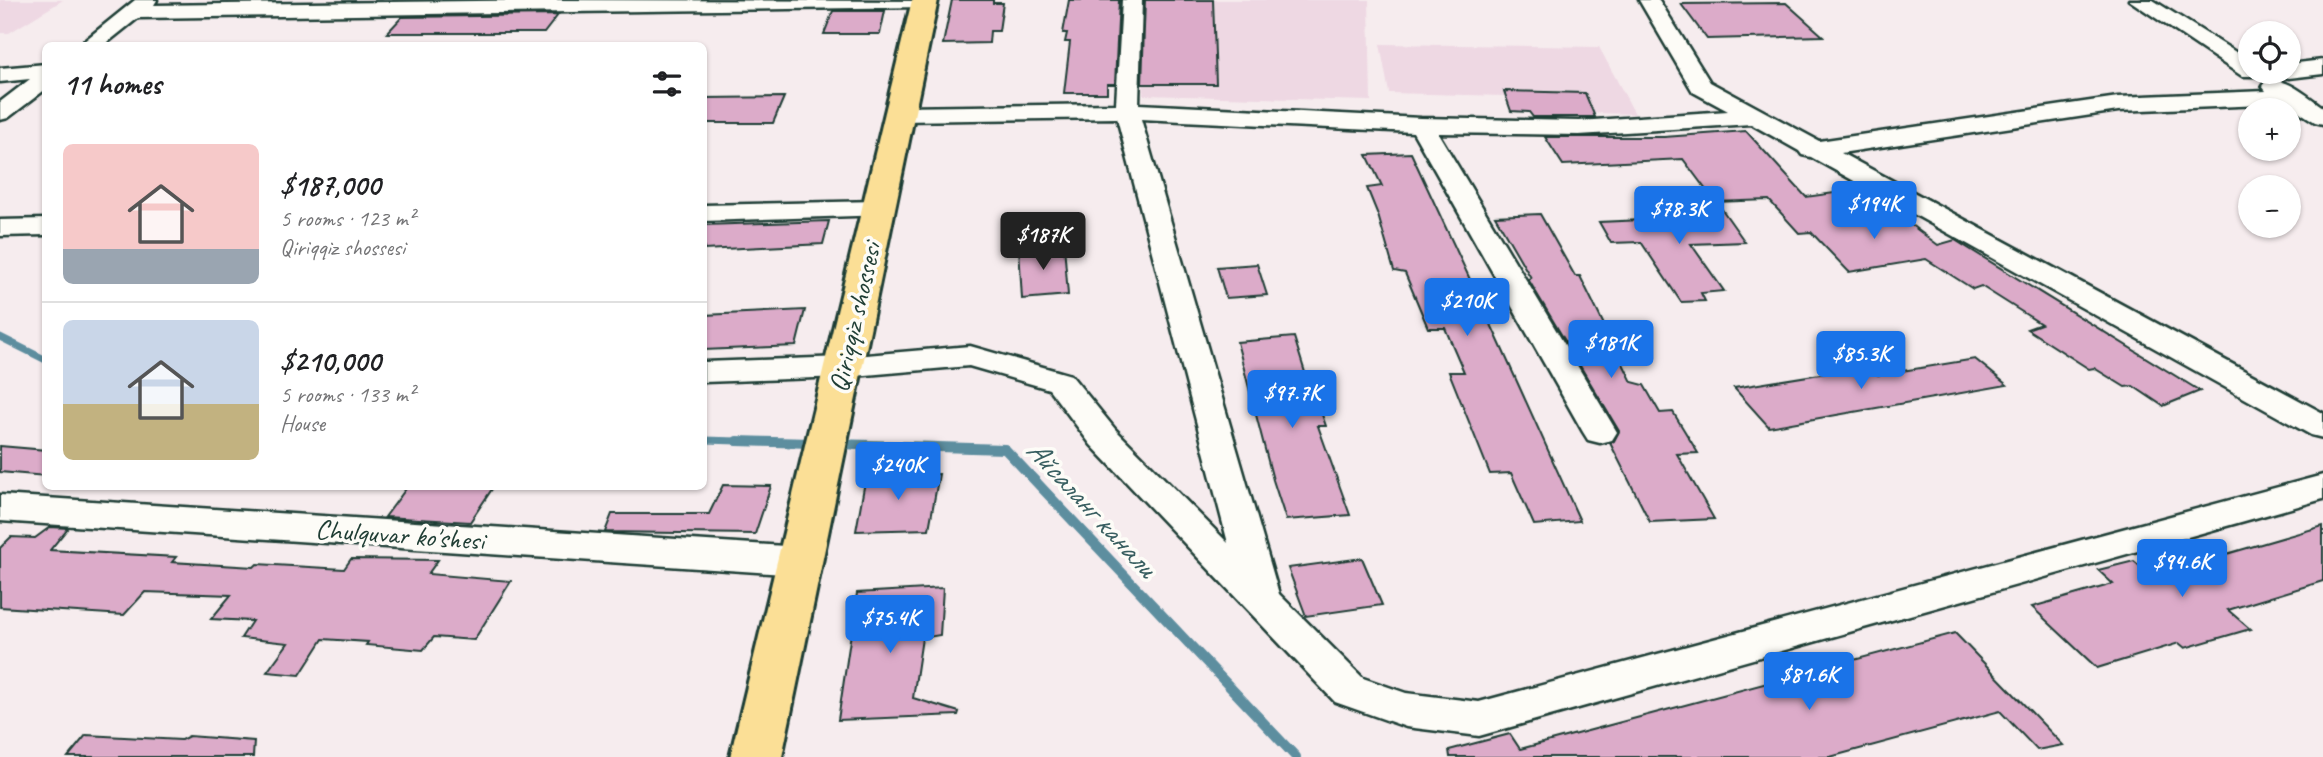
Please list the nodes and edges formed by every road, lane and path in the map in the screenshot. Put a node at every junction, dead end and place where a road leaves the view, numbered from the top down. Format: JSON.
{"nodes":[{"id":1,"x":925,"y":0,"type":"edge"},
{"id":2,"x":1132,"y":0,"type":"edge"},
{"id":3,"x":1649,"y":0,"type":"edge"},
{"id":4,"x":2139,"y":0,"type":"edge"},
{"id":5,"x":140,"y":6,"type":"edge"},
{"id":6,"x":94,"y":42,"type":"edge"},
{"id":7,"x":2238,"y":63,"type":"edge"},
{"id":8,"x":2323,"y":68,"type":"edge"},
{"id":9,"x":2301,"y":70,"type":"edge"},
{"id":10,"x":42,"y":71,"type":"edge"},
{"id":11,"x":0,"y":75,"type":"edge"},
{"id":12,"x":42,"y":81,"type":"edge"},
{"id":13,"x":2270,"y":84,"type":"edge"},
{"id":14,"x":2291,"y":97,"type":"junction"},
{"id":15,"x":1127,"y":111,"type":"junction"},
{"id":16,"x":0,"y":113,"type":"edge"},
{"id":17,"x":899,"y":114,"type":"junction"},
{"id":18,"x":1753,"y":117,"type":"junction"},
{"id":19,"x":2323,"y":117,"type":"edge"},
{"id":20,"x":1421,"y":125,"type":"junction"},
{"id":21,"x":1811,"y":150,"type":"junction"},
{"id":22,"x":878,"y":209,"type":"junction"},
{"id":23,"x":707,"y":213,"type":"edge"},
{"id":24,"x":42,"y":227,"type":"edge"},
{"id":25,"x":0,"y":228,"type":"edge"},
{"id":26,"x":843,"y":367,"type":"junction"},
{"id":27,"x":707,"y":372,"type":"edge"},
{"id":28,"x":2323,"y":427,"type":"edge"},
{"id":29,"x":1600,"y":432,"type":"dead end"},
{"id":30,"x":2323,"y":487,"type":"edge"},
{"id":31,"x":0,"y":508,"type":"edge"},
{"id":32,"x":800,"y":561,"type":"junction"},
{"id":33,"x":1262,"y":601,"type":"junction"},
{"id":34,"x":756,"y":757,"type":"edge"}],
"edges":[{"from":1,"to":5,"type":"street"},
{"from":1,"to":17,"type":"main road","name":"Qiriqqiz shossesi"},
{"from":2,"to":15,"type":"street"},
{"from":3,"to":18,"type":"street"},
{"from":4,"to":7,"type":"street"},
{"from":5,"to":6,"type":"street"},
{"from":8,"to":9,"type":"street"},
{"from":10,"to":11,"type":"street"},
{"from":12,"to":16,"type":"street"},
{"from":13,"to":14,"type":"street"},
{"from":14,"to":19,"type":"street"},
{"from":14,"to":21,"type":"street"},
{"from":15,"to":17,"type":"street"},
{"from":15,"to":20,"type":"street"},
{"from":15,"to":33,"type":"street"},
{"from":17,"to":22,"type":"main road","name":"Qiriqqiz shossesi"},
{"from":18,"to":20,"type":"street"},
{"from":18,"to":21,"type":"street"},
{"from":20,"to":29,"type":"street"},
{"from":21,"to":28,"type":"street"},
{"from":22,"to":23,"type":"street"},
{"from":22,"to":26,"type":"main road","name":"Qiriqqiz shossesi"},
{"from":24,"to":25,"type":"street"},
{"from":26,"to":27,"type":"street"},
{"from":26,"to":32,"type":"main road","name":"Qiriqqiz shossesi"},
{"from":26,"to":33,"type":"street"},
{"from":30,"to":33,"type":"street"},
{"from":31,"to":32,"type":"street","name":"Chulquvar ko'shesi"},
{"from":32,"to":34,"type":"main road","name":"Qiriqqiz shossesi"}]}
